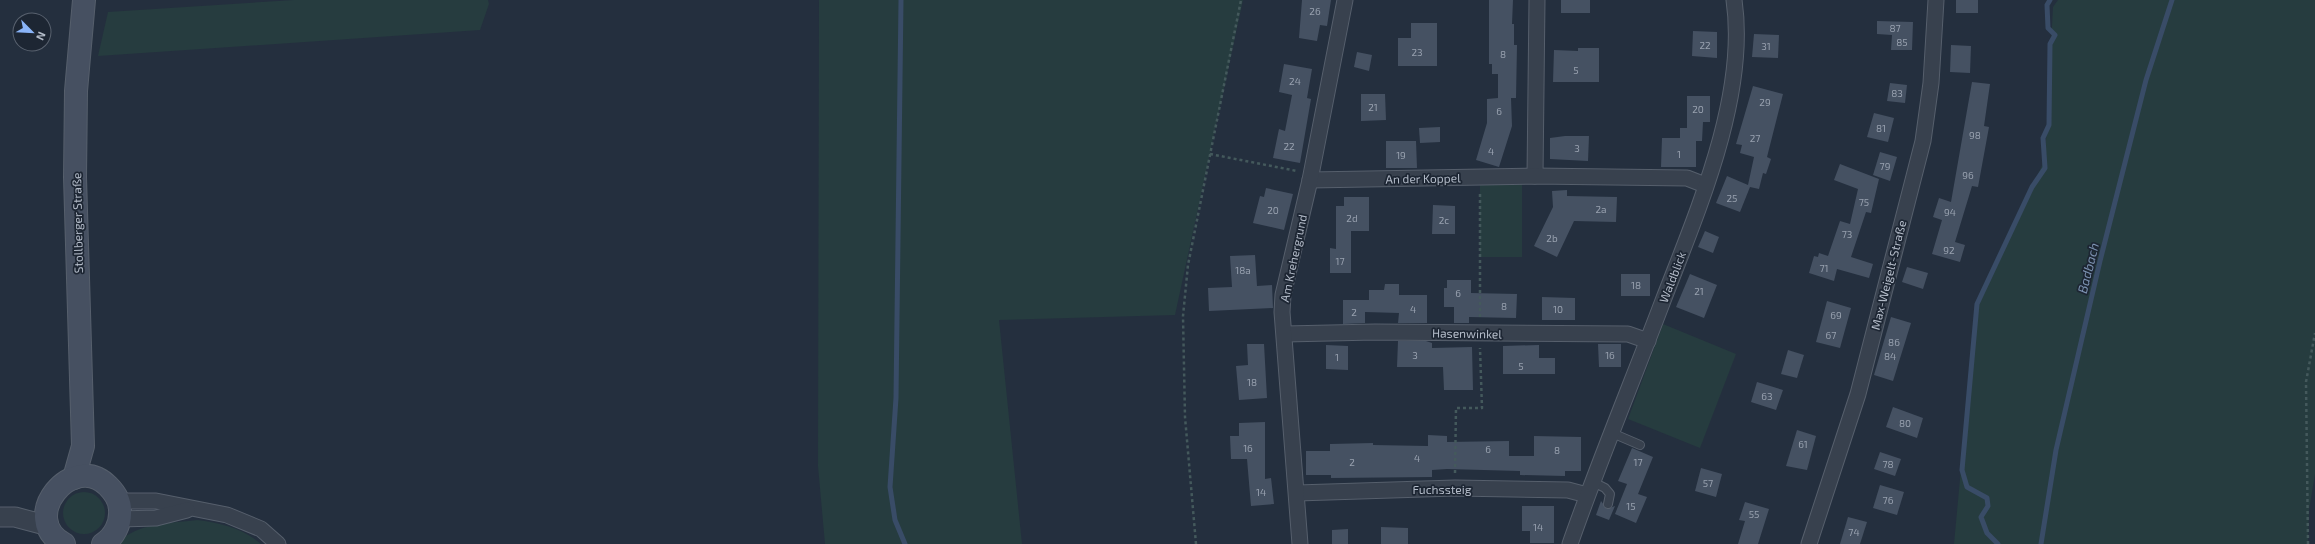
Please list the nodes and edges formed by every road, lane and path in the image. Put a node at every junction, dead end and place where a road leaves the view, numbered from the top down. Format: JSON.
{"nodes":[{"id":1,"x":84,"y":0,"type":"edge"},
{"id":2,"x":1241,"y":0,"type":"edge"},
{"id":3,"x":1345,"y":0,"type":"edge"},
{"id":4,"x":1537,"y":0,"type":"edge"},
{"id":5,"x":1734,"y":0,"type":"edge"},
{"id":6,"x":1936,"y":0,"type":"edge"},
{"id":7,"x":1210,"y":154,"type":"junction"},
{"id":8,"x":1536,"y":176,"type":"junction"},
{"id":9,"x":1311,"y":177,"type":"junction"},
{"id":10,"x":1480,"y":178,"type":"junction"},
{"id":11,"x":1705,"y":185,"type":"junction"},
{"id":12,"x":1480,"y":333,"type":"junction"},
{"id":13,"x":2315,"y":333,"type":"edge"},
{"id":14,"x":1284,"y":334,"type":"junction"},
{"id":15,"x":1648,"y":341,"type":"junction"},
{"id":16,"x":1612,"y":433,"type":"junction"},
{"id":17,"x":1640,"y":444,"type":"dead end"},
{"id":18,"x":83,"y":446,"type":"junction"},
{"id":19,"x":74,"y":478,"type":"junction"},
{"id":20,"x":96,"y":478,"type":"junction"},
{"id":21,"x":1454,"y":488,"type":"junction"},
{"id":22,"x":1590,"y":488,"type":"junction"},
{"id":23,"x":1296,"y":492,"type":"junction"},
{"id":24,"x":48,"y":501,"type":"junction"},
{"id":25,"x":1608,"y":504,"type":"dead end"},
{"id":26,"x":119,"y":510,"type":"junction"},
{"id":27,"x":8,"y":517,"type":"edge"},
{"id":28,"x":49,"y":526,"type":"junction"},
{"id":29,"x":64,"y":544,"type":"edge"},
{"id":30,"x":103,"y":544,"type":"edge"},
{"id":31,"x":278,"y":544,"type":"edge"},
{"id":32,"x":1196,"y":544,"type":"edge"},
{"id":33,"x":1300,"y":544,"type":"edge"},
{"id":34,"x":1570,"y":544,"type":"edge"},
{"id":35,"x":1809,"y":544,"type":"edge"},
{"id":36,"x":2308,"y":544,"type":"edge"}],
"edges":[{"from":1,"to":18,"type":"main road","name":"Stollberger Straße"},
{"from":2,"to":7,"type":"path"},
{"from":3,"to":9,"type":"street","name":"Am Krehergrund"},
{"from":4,"to":8,"type":"street"},
{"from":5,"to":11,"type":"street","name":"Waldblick"},
{"from":6,"to":35,"type":"street","name":"Max-Weigelt-Straße"},
{"from":7,"to":9,"type":"path"},
{"from":7,"to":32,"type":"path"},
{"from":8,"to":10,"type":"street","name":"An der Koppel"},
{"from":8,"to":11,"type":"street","name":"An der Koppel"},
{"from":9,"to":10,"type":"street","name":"An der Koppel"},
{"from":9,"to":14,"type":"street","name":"Am Krehergrund"},
{"from":10,"to":12,"type":"path"},
{"from":11,"to":15,"type":"street","name":"Waldblick"},
{"from":12,"to":14,"type":"street","name":"Hasenwinkel"},
{"from":12,"to":15,"type":"street","name":"Hasenwinkel"},
{"from":12,"to":21,"type":"path"},
{"from":13,"to":36,"type":"path"},
{"from":14,"to":23,"type":"street","name":"Am Krehergrund"},
{"from":15,"to":16,"type":"street","name":"Waldblick"},
{"from":16,"to":17,"type":"lane"},
{"from":16,"to":22,"type":"street","name":"Waldblick"},
{"from":18,"to":19,"type":"main road","name":"Stollberger Straße"},
{"from":18,"to":20,"type":"main road","name":"Stollberger Straße"},
{"from":19,"to":20,"type":"main road"},
{"from":19,"to":24,"type":"main road"},
{"from":20,"to":26,"type":"main road"},
{"from":21,"to":22,"type":"street","name":"Fuchssteig"},
{"from":21,"to":23,"type":"street","name":"Fuchssteig"},
{"from":22,"to":25,"type":"lane"},
{"from":22,"to":34,"type":"street","name":"Waldblick"},
{"from":23,"to":33,"type":"street","name":"Am Krehergrund"},
{"from":24,"to":27,"type":"street"},
{"from":24,"to":28,"type":"main road"},
{"from":26,"to":30,"type":"main road"},
{"from":26,"to":31,"type":"street"},
{"from":27,"to":28,"type":"street"},
{"from":28,"to":29,"type":"main road"}]}
